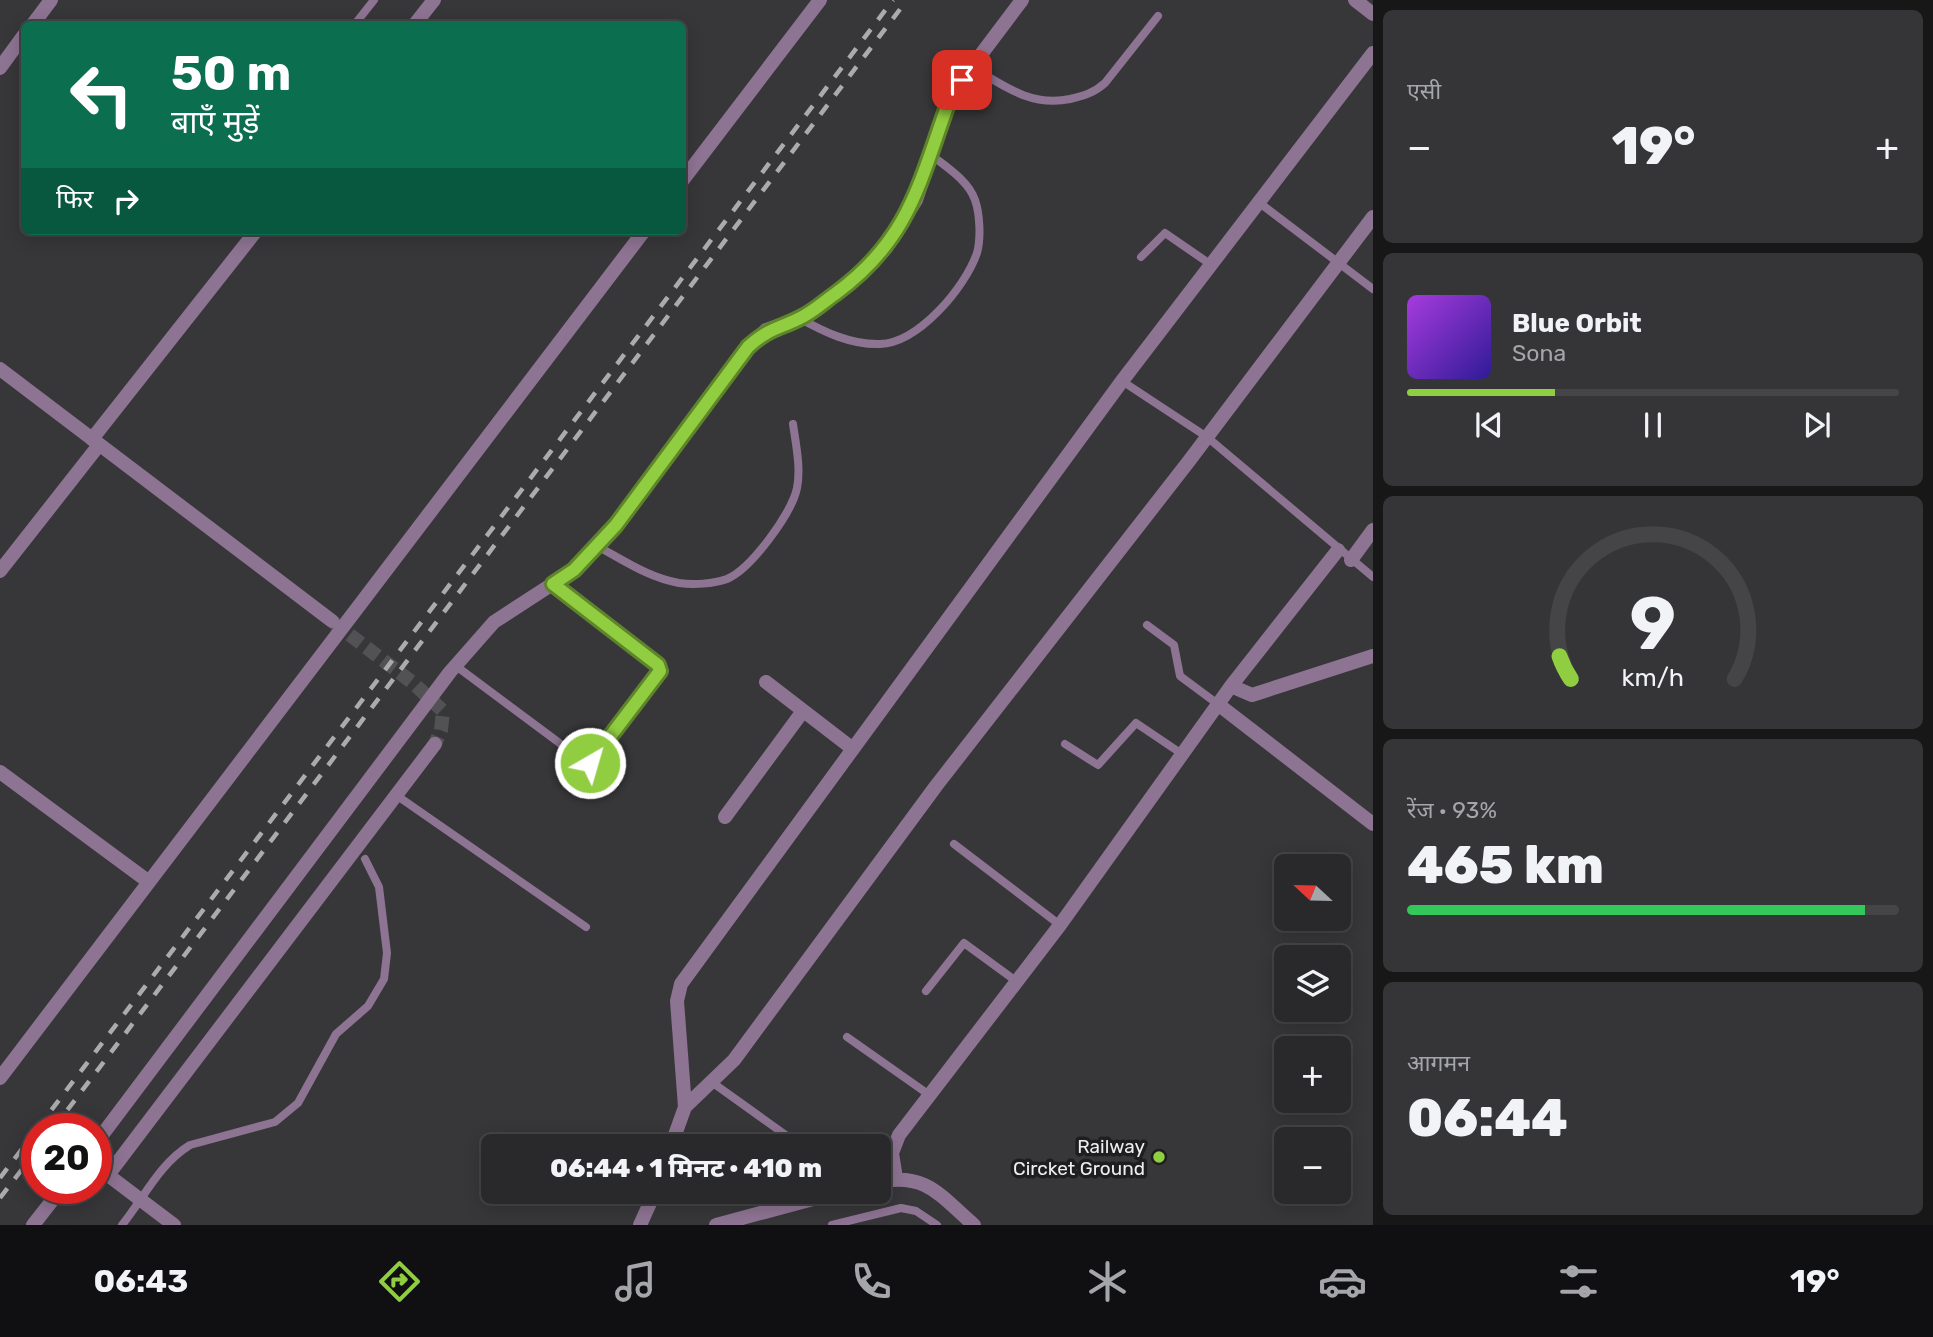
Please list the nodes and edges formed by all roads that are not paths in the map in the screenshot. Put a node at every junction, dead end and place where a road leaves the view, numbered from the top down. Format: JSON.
{"nodes":[{"id":1,"x":51,"y":0,"type":"edge"},
{"id":2,"x":374,"y":0,"type":"edge"},
{"id":3,"x":434,"y":0,"type":"edge"},
{"id":4,"x":820,"y":0,"type":"edge"},
{"id":5,"x":1022,"y":0,"type":"edge"},
{"id":6,"x":1355,"y":0,"type":"edge"},
{"id":7,"x":1373,"y":14,"type":"edge"},
{"id":8,"x":1158,"y":16,"type":"dead end"},
{"id":9,"x":35,"y":21,"type":"edge"},
{"id":10,"x":357,"y":21,"type":"edge"},
{"id":11,"x":417,"y":21,"type":"edge"},
{"id":12,"x":21,"y":39,"type":"edge"},
{"id":13,"x":1373,"y":53,"type":"edge"},
{"id":14,"x":972,"y":67,"type":"junction"},
{"id":15,"x":0,"y":68,"type":"edge"},
{"id":16,"x":930,"y":154,"type":"junction"},
{"id":17,"x":686,"y":176,"type":"edge"},
{"id":18,"x":1257,"y":201,"type":"junction"},
{"id":19,"x":1373,"y":217,"type":"edge"},
{"id":20,"x":253,"y":235,"type":"edge"},
{"id":21,"x":641,"y":235,"type":"edge"},
{"id":22,"x":1141,"y":257,"type":"dead end"},
{"id":23,"x":1338,"y":263,"type":"junction"},
{"id":24,"x":1210,"y":264,"type":"junction"},
{"id":25,"x":1373,"y":289,"type":"edge"},
{"id":26,"x":799,"y":318,"type":"junction"},
{"id":27,"x":0,"y":369,"type":"edge"},
{"id":28,"x":1122,"y":381,"type":"junction"},
{"id":29,"x":793,"y":424,"type":"dead end"},
{"id":30,"x":1207,"y":438,"type":"junction"},
{"id":31,"x":96,"y":442,"type":"junction"},
{"id":32,"x":1373,"y":530,"type":"edge"},
{"id":33,"x":597,"y":546,"type":"junction"},
{"id":34,"x":1338,"y":550,"type":"junction"},
{"id":35,"x":1351,"y":560,"type":"junction"},
{"id":36,"x":0,"y":571,"type":"edge"},
{"id":37,"x":1373,"y":577,"type":"edge"},
{"id":38,"x":553,"y":584,"type":"junction"},
{"id":39,"x":332,"y":621,"type":"tunnel mouth"},
{"id":40,"x":1147,"y":625,"type":"dead end"},
{"id":41,"x":1373,"y":656,"type":"edge"},
{"id":42,"x":456,"y":666,"type":"junction"},
{"id":43,"x":766,"y":682,"type":"dead end"},
{"id":44,"x":1231,"y":686,"type":"junction"},
{"id":45,"x":1219,"y":705,"type":"junction"},
{"id":46,"x":803,"y":711,"type":"junction"},
{"id":47,"x":435,"y":744,"type":"tunnel mouth"},
{"id":48,"x":1065,"y":744,"type":"dead end"},
{"id":49,"x":853,"y":749,"type":"junction"},
{"id":50,"x":1182,"y":754,"type":"junction"},
{"id":51,"x":0,"y":772,"type":"edge"},
{"id":52,"x":396,"y":795,"type":"junction"},
{"id":53,"x":725,"y":817,"type":"dead end"},
{"id":54,"x":1373,"y":824,"type":"edge"},
{"id":55,"x":954,"y":844,"type":"dead end"},
{"id":56,"x":365,"y":859,"type":"dead end"},
{"id":57,"x":149,"y":883,"type":"junction"},
{"id":58,"x":1060,"y":925,"type":"junction"},
{"id":59,"x":586,"y":927,"type":"dead end"},
{"id":60,"x":1016,"y":981,"type":"junction"},
{"id":61,"x":926,"y":991,"type":"dead end"},
{"id":62,"x":846,"y":1037,"type":"dead end"},
{"id":63,"x":0,"y":1078,"type":"edge"},
{"id":64,"x":713,"y":1083,"type":"junction"},
{"id":65,"x":928,"y":1094,"type":"junction"},
{"id":66,"x":685,"y":1107,"type":"junction"},
{"id":67,"x":112,"y":1122,"type":"edge"},
{"id":68,"x":675,"y":1134,"type":"edge"},
{"id":69,"x":784,"y":1134,"type":"edge"},
{"id":70,"x":112,"y":1158,"type":"edge"},
{"id":71,"x":112,"y":1178,"type":"edge"},
{"id":72,"x":897,"y":1178,"type":"junction"},
{"id":73,"x":891,"y":1179,"type":"edge"},
{"id":74,"x":142,"y":1200,"type":"junction"},
{"id":75,"x":49,"y":1204,"type":"edge"},
{"id":76,"x":650,"y":1204,"type":"edge"},
{"id":77,"x":799,"y":1204,"type":"edge"},
{"id":78,"x":738,"y":1222,"type":"edge"},
{"id":79,"x":33,"y":1225,"type":"edge"},
{"id":80,"x":121,"y":1225,"type":"edge"},
{"id":81,"x":174,"y":1225,"type":"edge"},
{"id":82,"x":640,"y":1225,"type":"edge"},
{"id":83,"x":716,"y":1225,"type":"edge"},
{"id":84,"x":832,"y":1225,"type":"edge"},
{"id":85,"x":937,"y":1225,"type":"edge"},
{"id":86,"x":974,"y":1225,"type":"edge"}],
"edges":[{"from":1,"to":9,"type":"street"},
{"from":2,"to":10,"type":"lane"},
{"from":3,"to":11,"type":"street"},
{"from":4,"to":17,"type":"street"},
{"from":5,"to":14,"type":"street"},
{"from":6,"to":7,"type":"street"},
{"from":8,"to":14,"type":"lane"},
{"from":12,"to":15,"type":"street"},
{"from":13,"to":18,"type":"street"},
{"from":14,"to":16,"type":"street"},
{"from":16,"to":26,"type":"street"},
{"from":16,"to":26,"type":"lane"},
{"from":18,"to":23,"type":"lane"},
{"from":18,"to":24,"type":"street"},
{"from":19,"to":23,"type":"street"},
{"from":20,"to":31,"type":"street"},
{"from":21,"to":57,"type":"street"},
{"from":22,"to":24,"type":"lane"},
{"from":23,"to":25,"type":"lane"},
{"from":23,"to":30,"type":"street"},
{"from":24,"to":28,"type":"street"},
{"from":26,"to":33,"type":"street"},
{"from":27,"to":31,"type":"street"},
{"from":28,"to":30,"type":"lane"},
{"from":28,"to":49,"type":"street"},
{"from":29,"to":33,"type":"lane"},
{"from":30,"to":34,"type":"lane"},
{"from":30,"to":64,"type":"street"},
{"from":31,"to":36,"type":"street"},
{"from":31,"to":39,"type":"street"},
{"from":32,"to":35,"type":"street"},
{"from":33,"to":38,"type":"street"},
{"from":34,"to":35,"type":"lane"},
{"from":34,"to":44,"type":"street"},
{"from":35,"to":37,"type":"lane"},
{"from":38,"to":42,"type":"street"},
{"from":38,"to":42,"type":"lane"},
{"from":40,"to":45,"type":"lane"},
{"from":41,"to":44,"type":"street"},
{"from":42,"to":67,"type":"street"},
{"from":43,"to":46,"type":"street"},
{"from":44,"to":45,"type":"street"},
{"from":45,"to":50,"type":"street"},
{"from":45,"to":54,"type":"street"},
{"from":46,"to":49,"type":"street"},
{"from":46,"to":53,"type":"street"},
{"from":47,"to":52,"type":"street"},
{"from":48,"to":50,"type":"lane"},
{"from":49,"to":66,"type":"street"},
{"from":50,"to":58,"type":"street"},
{"from":51,"to":57,"type":"street"},
{"from":52,"to":59,"type":"lane"},
{"from":52,"to":70,"type":"street"},
{"from":55,"to":58,"type":"lane"},
{"from":56,"to":74,"type":"lane"},
{"from":57,"to":63,"type":"street"},
{"from":58,"to":60,"type":"street"},
{"from":60,"to":61,"type":"lane"},
{"from":60,"to":65,"type":"street"},
{"from":62,"to":65,"type":"lane"},
{"from":64,"to":66,"type":"street"},
{"from":64,"to":69,"type":"lane"},
{"from":65,"to":72,"type":"street"},
{"from":66,"to":68,"type":"street"},
{"from":71,"to":74,"type":"street"},
{"from":72,"to":73,"type":"street"},
{"from":72,"to":86,"type":"street"},
{"from":74,"to":80,"type":"lane"},
{"from":74,"to":81,"type":"street"},
{"from":75,"to":79,"type":"street"},
{"from":76,"to":82,"type":"street"},
{"from":77,"to":78,"type":"street"},
{"from":78,"to":83,"type":"street"},
{"from":84,"to":85,"type":"lane"}]}
